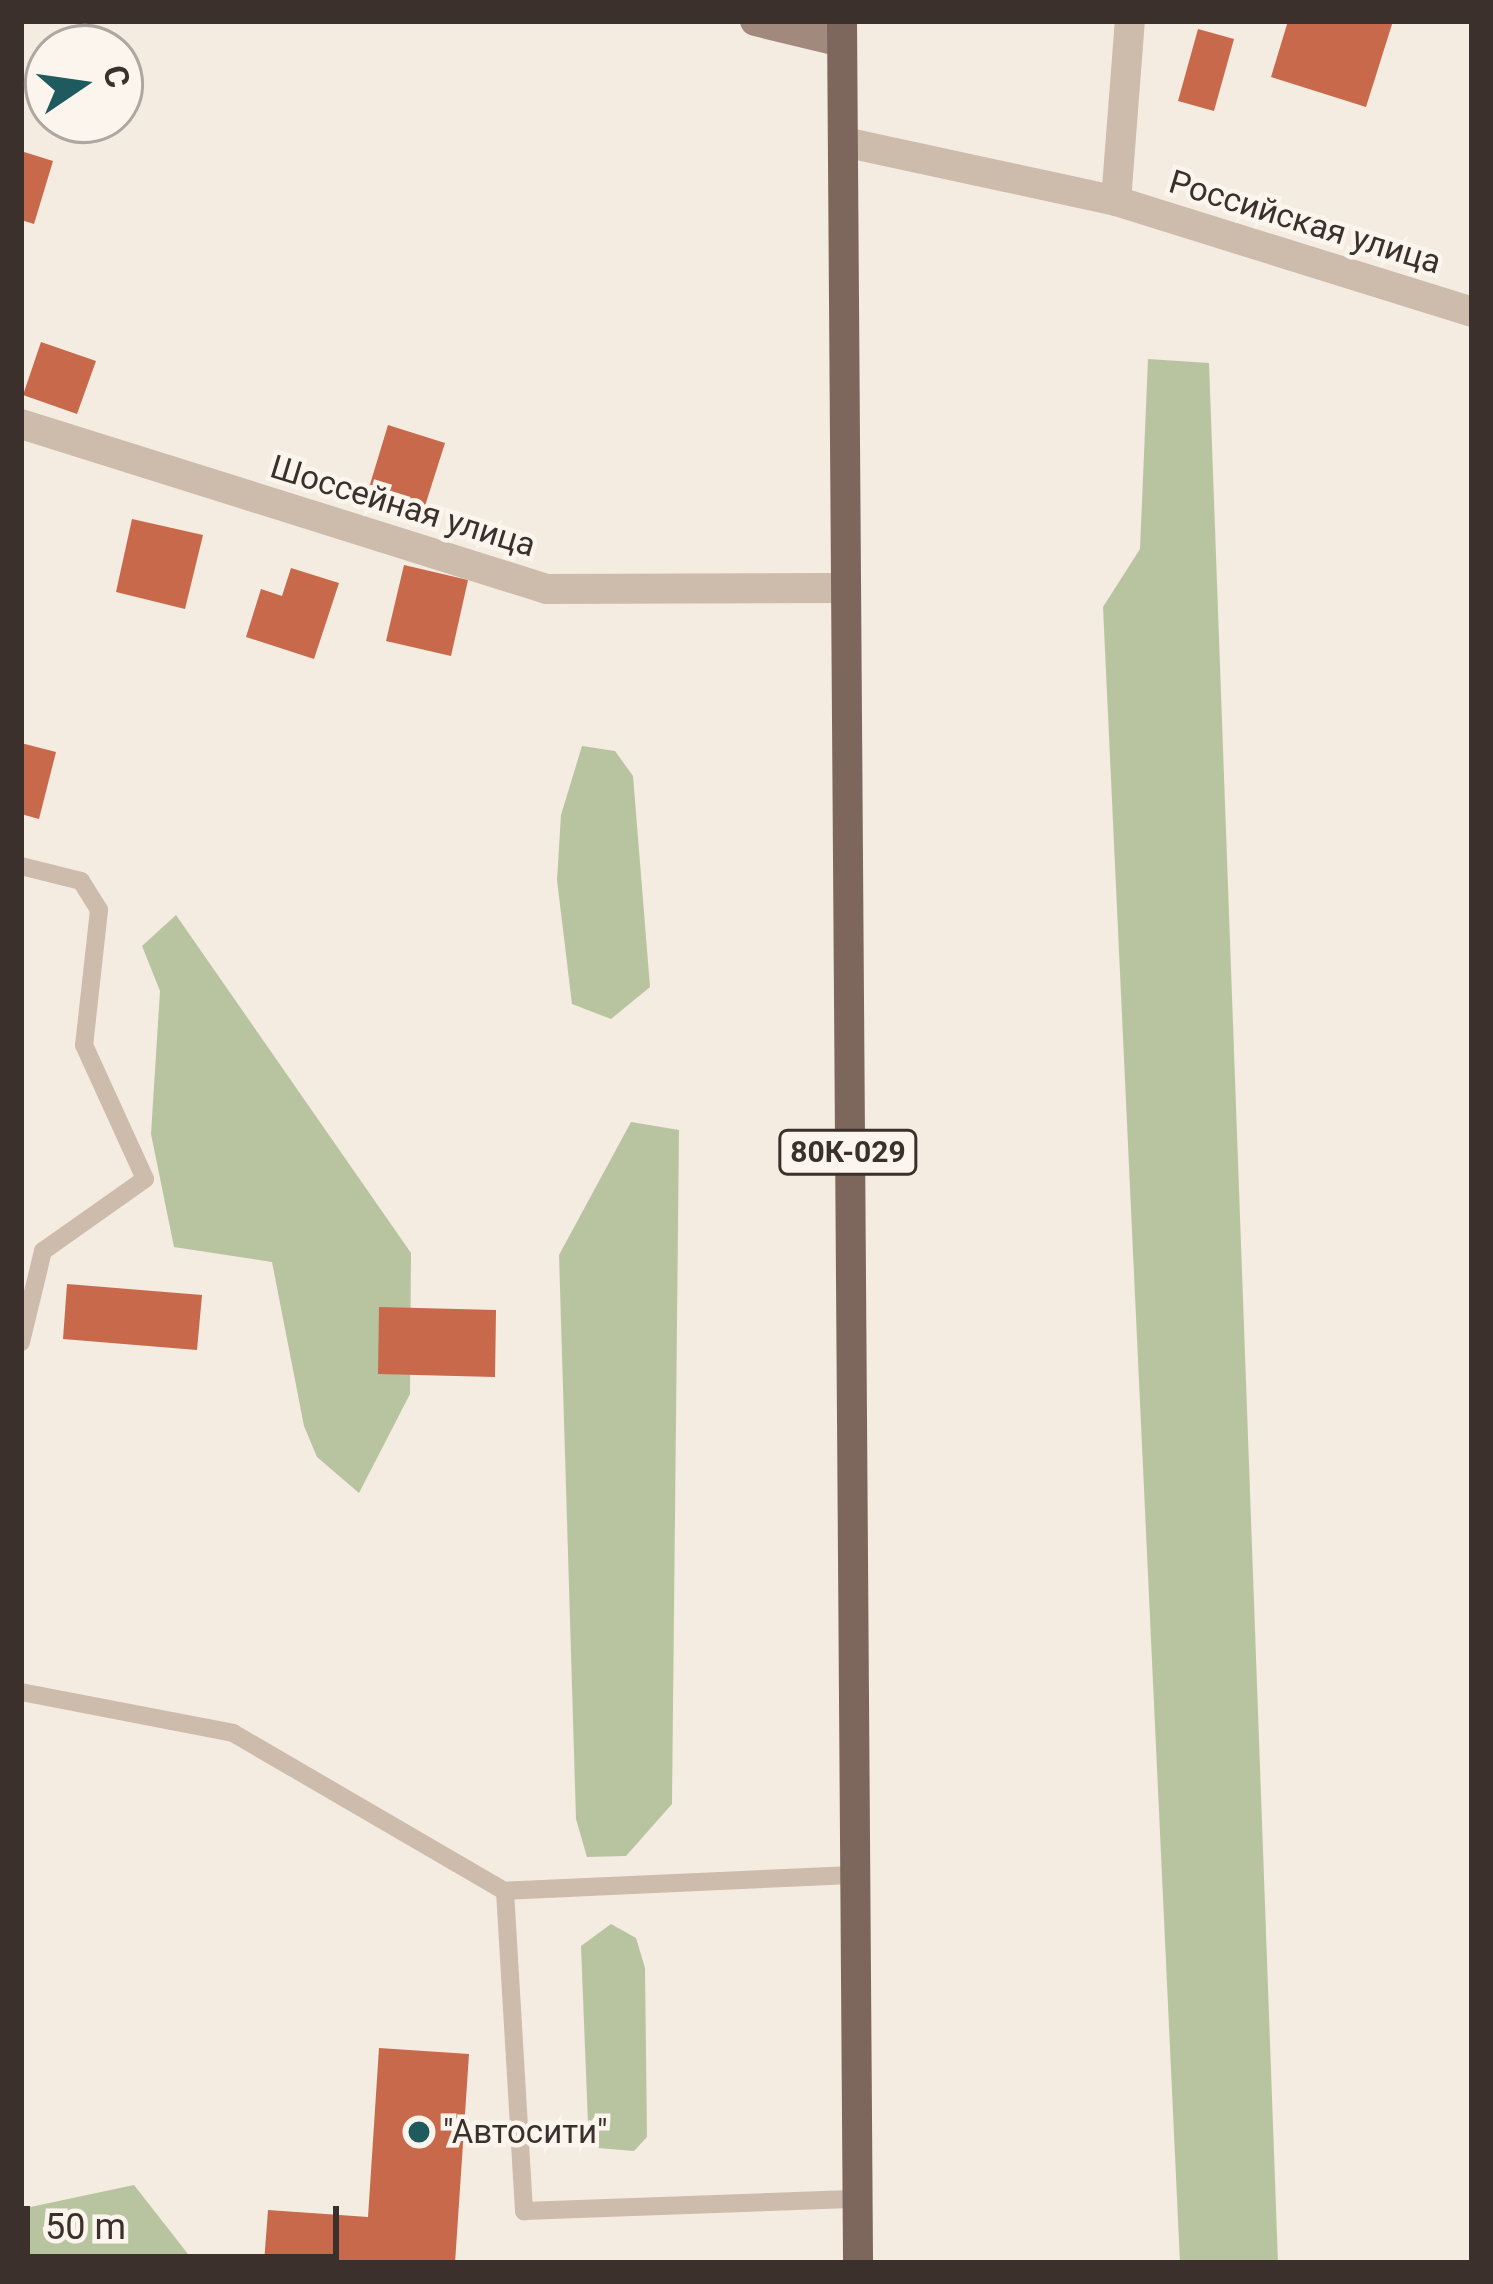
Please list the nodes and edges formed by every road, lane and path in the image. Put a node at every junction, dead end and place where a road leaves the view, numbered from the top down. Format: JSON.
{"nodes":[{"id":1,"x":755,"y":21,"type":"edge"},
{"id":2,"x":1130,"y":21,"type":"edge"},
{"id":3,"x":842,"y":31,"type":"edge"},
{"id":4,"x":844,"y":142,"type":"junction"},
{"id":5,"x":1116,"y":201,"type":"junction"},
{"id":6,"x":1472,"y":312,"type":"edge"},
{"id":7,"x":21,"y":424,"type":"edge"},
{"id":8,"x":845,"y":588,"type":"junction"},
{"id":9,"x":21,"y":866,"type":"edge"},
{"id":10,"x":21,"y":1342,"type":"edge"},
{"id":11,"x":21,"y":1692,"type":"edge"},
{"id":12,"x":852,"y":1876,"type":"junction"},
{"id":13,"x":505,"y":1891,"type":"junction"},
{"id":14,"x":857,"y":2200,"type":"junction"},
{"id":15,"x":858,"y":2263,"type":"edge"}],
"edges":[{"from":1,"to":3,"type":"street"},
{"from":2,"to":5,"type":"street","name":"Российская улица"},
{"from":3,"to":4,"type":"main road","number":"80К-029"},
{"from":4,"to":5,"type":"street","name":"Российская улица"},
{"from":4,"to":8,"type":"main road","number":"80К-029"},
{"from":5,"to":6,"type":"street","name":"Российская улица"},
{"from":7,"to":8,"type":"street","name":"Шоссейная улица"},
{"from":8,"to":12,"type":"main road","number":"80К-029"},
{"from":9,"to":10,"type":"lane"},
{"from":11,"to":13,"type":"lane"},
{"from":12,"to":13,"type":"lane"},
{"from":12,"to":14,"type":"main road","number":"80К-029"},
{"from":13,"to":14,"type":"lane"},
{"from":14,"to":15,"type":"main road","number":"80К-029"}]}
